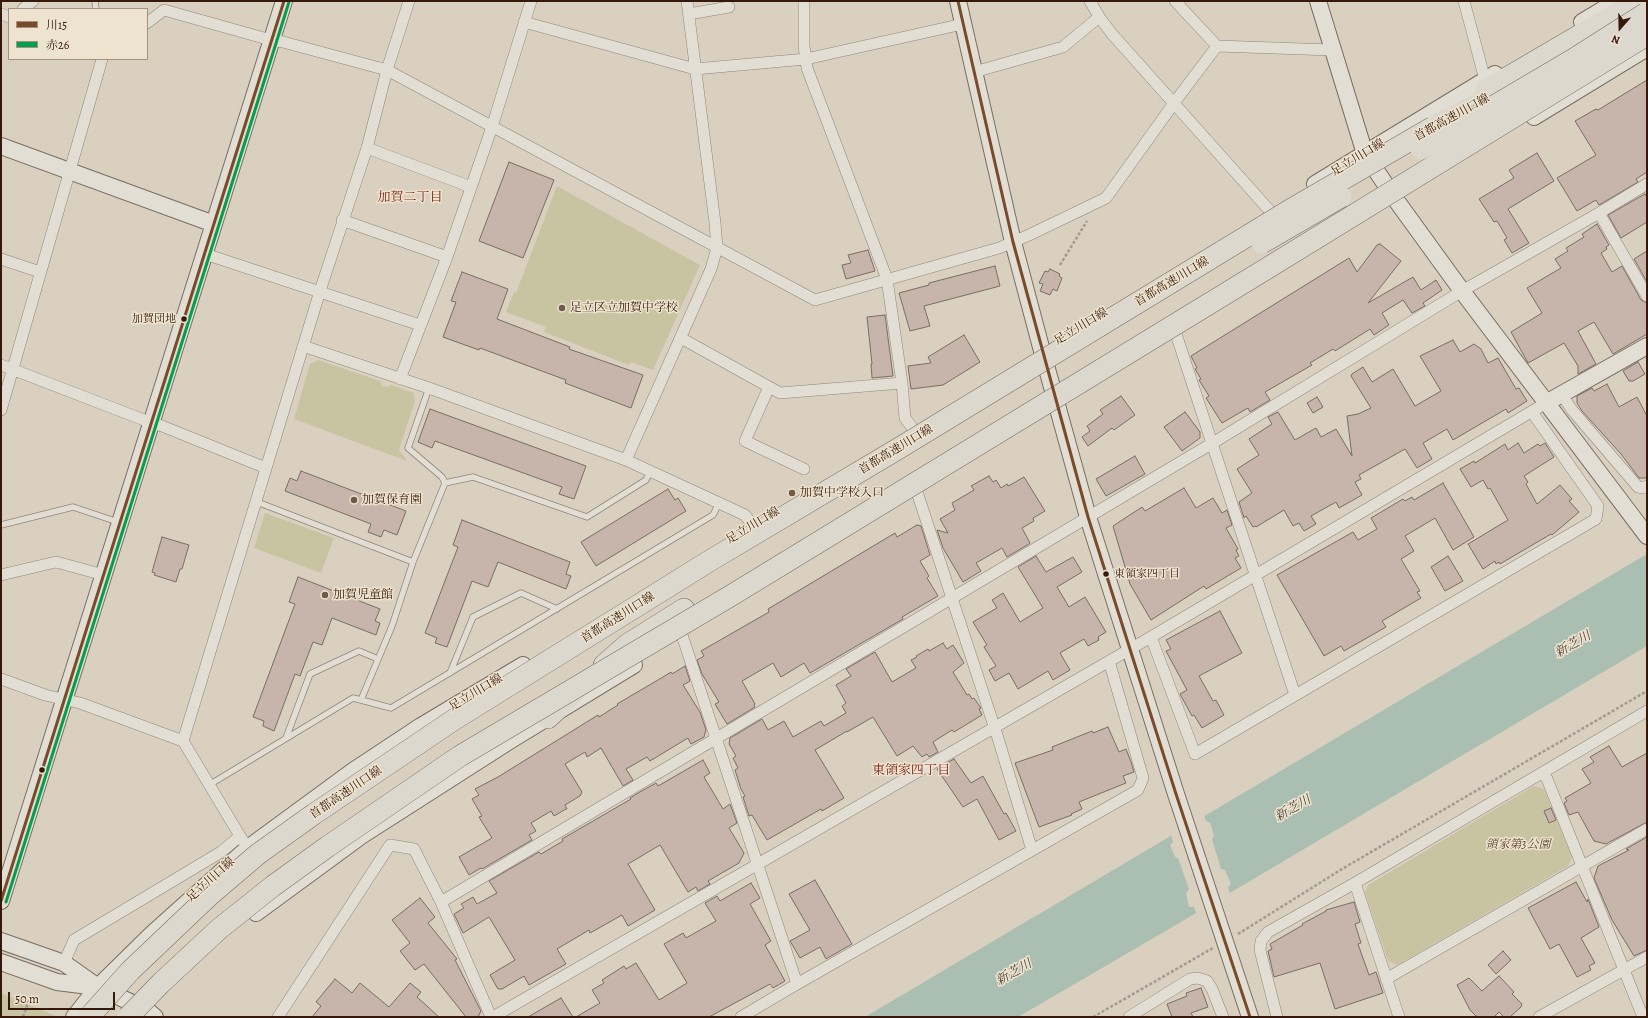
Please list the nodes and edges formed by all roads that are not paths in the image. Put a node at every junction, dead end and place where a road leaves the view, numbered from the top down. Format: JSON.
{"nodes":[{"id":1,"x":33,"y":1,"type":"edge"},
{"id":2,"x":284,"y":1,"type":"edge"},
{"id":3,"x":409,"y":1,"type":"edge"},
{"id":4,"x":531,"y":1,"type":"edge"},
{"id":5,"x":687,"y":1,"type":"edge"},
{"id":6,"x":804,"y":1,"type":"edge"},
{"id":7,"x":958,"y":1,"type":"edge"},
{"id":8,"x":1090,"y":1,"type":"edge"},
{"id":9,"x":1175,"y":1,"type":"edge"},
{"id":10,"x":1318,"y":1,"type":"edge"},
{"id":11,"x":1464,"y":1,"type":"edge"},
{"id":12,"x":1608,"y":3,"type":"edge"},
{"id":13,"x":728,"y":7,"type":"dead end"},
{"id":14,"x":24,"y":8,"type":"edge"},
{"id":15,"x":1644,"y":9,"type":"edge"},
{"id":16,"x":689,"y":14,"type":"junction"},
{"id":17,"x":1099,"y":17,"type":"junction"},
{"id":18,"x":148,"y":22,"type":"edge"},
{"id":19,"x":524,"y":22,"type":"junction"},
{"id":20,"x":963,"y":24,"type":"junction"},
{"id":21,"x":1647,"y":35,"type":"edge"},
{"id":22,"x":271,"y":40,"type":"junction"},
{"id":23,"x":1217,"y":46,"type":"junction"},
{"id":24,"x":1647,"y":48,"type":"edge"},
{"id":25,"x":1332,"y":50,"type":"junction"},
{"id":26,"x":806,"y":59,"type":"junction"},
{"id":27,"x":102,"y":60,"type":"edge"},
{"id":28,"x":695,"y":69,"type":"junction"},
{"id":29,"x":388,"y":70,"type":"junction"},
{"id":30,"x":974,"y":72,"type":"junction"},
{"id":31,"x":1485,"y":80,"type":"junction"},
{"id":32,"x":1174,"y":103,"type":"junction"},
{"id":33,"x":492,"y":127,"type":"junction"},
{"id":34,"x":1,"y":146,"type":"edge"},
{"id":35,"x":367,"y":148,"type":"junction"},
{"id":36,"x":1365,"y":154,"type":"junction"},
{"id":37,"x":70,"y":172,"type":"junction"},
{"id":38,"x":1647,"y":184,"type":"edge"},
{"id":39,"x":471,"y":187,"type":"junction"},
{"id":40,"x":1396,"y":200,"type":"junction"},
{"id":41,"x":1270,"y":211,"type":"junction"},
{"id":42,"x":1599,"y":213,"type":"junction"},
{"id":43,"x":342,"y":220,"type":"junction"},
{"id":44,"x":214,"y":224,"type":"junction"},
{"id":45,"x":1013,"y":242,"type":"junction"},
{"id":46,"x":717,"y":248,"type":"junction"},
{"id":47,"x":205,"y":254,"type":"junction"},
{"id":48,"x":447,"y":257,"type":"junction"},
{"id":49,"x":1,"y":259,"type":"edge"},
{"id":50,"x":1266,"y":269,"type":"junction"},
{"id":51,"x":40,"y":272,"type":"junction"},
{"id":52,"x":888,"y":279,"type":"junction"},
{"id":53,"x":320,"y":291,"type":"junction"},
{"id":54,"x":1462,"y":291,"type":"junction"},
{"id":55,"x":1647,"y":296,"type":"edge"},
{"id":56,"x":420,"y":325,"type":"junction"},
{"id":57,"x":1176,"y":334,"type":"junction"},
{"id":58,"x":680,"y":338,"type":"junction"},
{"id":59,"x":303,"y":346,"type":"junction"},
{"id":60,"x":1647,"y":346,"type":"edge"},
{"id":61,"x":1042,"y":351,"type":"junction"},
{"id":62,"x":1,"y":365,"type":"edge"},
{"id":63,"x":12,"y":369,"type":"junction"},
{"id":64,"x":400,"y":379,"type":"junction"},
{"id":65,"x":902,"y":383,"type":"junction"},
{"id":66,"x":769,"y":387,"type":"junction"},
{"id":67,"x":428,"y":388,"type":"junction"},
{"id":68,"x":1562,"y":395,"type":"junction"},
{"id":69,"x":1546,"y":403,"type":"junction"},
{"id":70,"x":1057,"y":407,"type":"junction"},
{"id":71,"x":1,"y":410,"type":"edge"},
{"id":72,"x":1532,"y":412,"type":"junction"},
{"id":73,"x":152,"y":423,"type":"junction"},
{"id":74,"x":912,"y":429,"type":"junction"},
{"id":75,"x":1211,"y":444,"type":"junction"},
{"id":76,"x":626,"y":460,"type":"junction"},
{"id":77,"x":266,"y":468,"type":"junction"},
{"id":78,"x":804,"y":469,"type":"dead end"},
{"id":79,"x":650,"y":471,"type":"junction"},
{"id":80,"x":445,"y":483,"type":"junction"},
{"id":81,"x":1647,"y":486,"type":"edge"},
{"id":82,"x":917,"y":492,"type":"junction"},
{"id":83,"x":257,"y":502,"type":"junction"},
{"id":84,"x":719,"y":503,"type":"junction"},
{"id":85,"x":1088,"y":517,"type":"junction"},
{"id":86,"x":120,"y":523,"type":"junction"},
{"id":87,"x":1,"y":525,"type":"edge"},
{"id":88,"x":753,"y":526,"type":"junction"},
{"id":89,"x":1647,"y":536,"type":"edge"},
{"id":90,"x":413,"y":562,"type":"junction"},
{"id":91,"x":1,"y":575,"type":"edge"},
{"id":92,"x":104,"y":575,"type":"junction"},
{"id":93,"x":1255,"y":575,"type":"junction"},
{"id":94,"x":952,"y":598,"type":"junction"},
{"id":95,"x":679,"y":602,"type":"junction"},
{"id":96,"x":557,"y":609,"type":"junction"},
{"id":97,"x":682,"y":635,"type":"junction"},
{"id":98,"x":1151,"y":637,"type":"junction"},
{"id":99,"x":1130,"y":649,"type":"junction"},
{"id":100,"x":378,"y":659,"type":"junction"},
{"id":101,"x":1109,"y":661,"type":"junction"},
{"id":102,"x":516,"y":669,"type":"junction"},
{"id":103,"x":450,"y":674,"type":"junction"},
{"id":104,"x":1,"y":679,"type":"edge"},
{"id":105,"x":1295,"y":695,"type":"junction"},
{"id":106,"x":65,"y":699,"type":"junction"},
{"id":107,"x":361,"y":700,"type":"junction"},
{"id":108,"x":1647,"y":711,"type":"edge"},
{"id":109,"x":548,"y":718,"type":"junction"},
{"id":110,"x":994,"y":727,"type":"junction"},
{"id":111,"x":717,"y":738,"type":"junction"},
{"id":112,"x":286,"y":739,"type":"junction"},
{"id":113,"x":183,"y":741,"type":"junction"},
{"id":114,"x":1543,"y":774,"type":"junction"},
{"id":115,"x":209,"y":785,"type":"junction"},
{"id":116,"x":1647,"y":829,"type":"edge"},
{"id":117,"x":244,"y":842,"type":"junction"},
{"id":118,"x":1032,"y":850,"type":"junction"},
{"id":119,"x":758,"y":866,"type":"junction"},
{"id":120,"x":1582,"y":866,"type":"junction"},
{"id":121,"x":1356,"y":883,"type":"junction"},
{"id":122,"x":1,"y":901,"type":"edge"},
{"id":123,"x":441,"y":902,"type":"junction"},
{"id":124,"x":1,"y":941,"type":"edge"},
{"id":125,"x":1647,"y":957,"type":"edge"},
{"id":126,"x":1,"y":962,"type":"edge"},
{"id":127,"x":64,"y":963,"type":"junction"},
{"id":128,"x":1624,"y":969,"type":"junction"},
{"id":129,"x":1386,"y":979,"type":"junction"},
{"id":130,"x":797,"y":984,"type":"junction"},
{"id":131,"x":98,"y":987,"type":"junction"},
{"id":132,"x":148,"y":1015,"type":"edge"},
{"id":133,"x":74,"y":1017,"type":"edge"},
{"id":134,"x":89,"y":1017,"type":"edge"},
{"id":135,"x":128,"y":1017,"type":"edge"},
{"id":136,"x":278,"y":1017,"type":"edge"},
{"id":137,"x":492,"y":1017,"type":"edge"},
{"id":138,"x":741,"y":1017,"type":"edge"},
{"id":139,"x":1128,"y":1017,"type":"edge"},
{"id":140,"x":1223,"y":1017,"type":"edge"},
{"id":141,"x":1250,"y":1017,"type":"edge"},
{"id":142,"x":1277,"y":1017,"type":"edge"},
{"id":143,"x":1399,"y":1017,"type":"edge"},
{"id":144,"x":1539,"y":1017,"type":"edge"},
{"id":145,"x":1644,"y":1017,"type":"edge"}],
"edges":[{"from":1,"to":14,"type":"street"},
{"from":2,"to":22,"type":"main road"},
{"from":3,"to":29,"type":"street"},
{"from":4,"to":19,"type":"street"},
{"from":5,"to":16,"type":"street"},
{"from":6,"to":26,"type":"street"},
{"from":7,"to":20,"type":"main road"},
{"from":8,"to":17,"type":"street"},
{"from":9,"to":23,"type":"street"},
{"from":10,"to":25,"type":"main road"},
{"from":11,"to":31,"type":"street"},
{"from":12,"to":31,"type":"main road","name":"足立川口線"},
{"from":13,"to":16,"type":"street"},
{"from":15,"to":95,"type":"highway","bridge":true},
{"from":15,"to":134,"type":"highway","name":"首都高速川口線","bridge":true},
{"from":16,"to":28,"type":"street"},
{"from":17,"to":30,"type":"street"},
{"from":17,"to":32,"type":"street"},
{"from":18,"to":22,"type":"street"},
{"from":19,"to":28,"type":"street"},
{"from":19,"to":33,"type":"street"},
{"from":20,"to":26,"type":"street"},
{"from":20,"to":30,"type":"main road"},
{"from":21,"to":50,"type":"highway","bridge":true},
{"from":22,"to":29,"type":"street"},
{"from":22,"to":44,"type":"main road"},
{"from":23,"to":25,"type":"street"},
{"from":23,"to":32,"type":"street"},
{"from":24,"to":40,"type":"main road"},
{"from":25,"to":36,"type":"main road"},
{"from":26,"to":28,"type":"street"},
{"from":26,"to":52,"type":"street"},
{"from":27,"to":37,"type":"street"},
{"from":28,"to":46,"type":"street"},
{"from":29,"to":33,"type":"street"},
{"from":29,"to":35,"type":"street"},
{"from":30,"to":45,"type":"main road"},
{"from":31,"to":36,"type":"main road","name":"足立川口線"},
{"from":32,"to":41,"type":"street"},
{"from":32,"to":45,"type":"street"},
{"from":33,"to":39,"type":"street"},
{"from":33,"to":46,"type":"street"},
{"from":34,"to":37,"type":"main road"},
{"from":35,"to":39,"type":"street"},
{"from":35,"to":43,"type":"street"},
{"from":36,"to":40,"type":"main road"},
{"from":36,"to":41,"type":"main road","name":"足立川口線"},
{"from":37,"to":44,"type":"main road"},
{"from":37,"to":51,"type":"street"},
{"from":38,"to":42,"type":"street"},
{"from":39,"to":48,"type":"street"},
{"from":40,"to":54,"type":"main road"},
{"from":40,"to":57,"type":"main road"},
{"from":41,"to":61,"type":"main road","name":"足立川口線"},
{"from":42,"to":54,"type":"street"},
{"from":42,"to":55,"type":"street"},
{"from":43,"to":48,"type":"street"},
{"from":43,"to":53,"type":"street"},
{"from":44,"to":47,"type":"main road"},
{"from":45,"to":52,"type":"street"},
{"from":45,"to":61,"type":"main road"},
{"from":46,"to":52,"type":"street"},
{"from":46,"to":58,"type":"street"},
{"from":47,"to":53,"type":"street"},
{"from":47,"to":73,"type":"main road"},
{"from":48,"to":56,"type":"street"},
{"from":49,"to":51,"type":"street"},
{"from":50,"to":95,"type":"highway","bridge":true},
{"from":50,"to":135,"type":"highway","bridge":true},
{"from":51,"to":63,"type":"street"},
{"from":52,"to":65,"type":"street"},
{"from":53,"to":56,"type":"street"},
{"from":53,"to":59,"type":"street"},
{"from":54,"to":69,"type":"main road"},
{"from":54,"to":75,"type":"street"},
{"from":56,"to":64,"type":"street"},
{"from":57,"to":70,"type":"main road"},
{"from":57,"to":75,"type":"street"},
{"from":58,"to":66,"type":"street"},
{"from":58,"to":76,"type":"street"},
{"from":59,"to":64,"type":"street"},
{"from":59,"to":77,"type":"street"},
{"from":60,"to":68,"type":"main road"},
{"from":61,"to":70,"type":"main road"},
{"from":61,"to":74,"type":"main road","name":"足立川口線"},
{"from":62,"to":63,"type":"street"},
{"from":63,"to":71,"type":"street"},
{"from":63,"to":73,"type":"street"},
{"from":64,"to":67,"type":"street"},
{"from":65,"to":66,"type":"street"},
{"from":65,"to":74,"type":"street"},
{"from":66,"to":78,"type":"street"},
{"from":67,"to":76,"type":"street"},
{"from":67,"to":80,"type":"lane"},
{"from":68,"to":69,"type":"main road"},
{"from":68,"to":81,"type":"street"},
{"from":69,"to":72,"type":"street"},
{"from":69,"to":89,"type":"main road"},
{"from":70,"to":82,"type":"main road"},
{"from":70,"to":85,"type":"main road"},
{"from":72,"to":93,"type":"street"},
{"from":72,"to":105,"type":"street"},
{"from":73,"to":77,"type":"street"},
{"from":73,"to":86,"type":"main road"},
{"from":74,"to":88,"type":"main road","name":"足立川口線"},
{"from":75,"to":85,"type":"street"},
{"from":75,"to":93,"type":"street"},
{"from":76,"to":79,"type":"street"},
{"from":77,"to":83,"type":"street"},
{"from":79,"to":80,"type":"lane"},
{"from":79,"to":84,"type":"street"},
{"from":80,"to":90,"type":"lane"},
{"from":82,"to":94,"type":"street"},
{"from":82,"to":97,"type":"main road"},
{"from":83,"to":90,"type":"lane"},
{"from":83,"to":113,"type":"street"},
{"from":84,"to":88,"type":"street"},
{"from":84,"to":96,"type":"lane"},
{"from":85,"to":94,"type":"street"},
{"from":85,"to":99,"type":"main road"},
{"from":86,"to":87,"type":"lane"},
{"from":86,"to":92,"type":"main road"},
{"from":88,"to":102,"type":"main road","name":"足立川口線"},
{"from":90,"to":100,"type":"lane"},
{"from":91,"to":92,"type":"street"},
{"from":92,"to":106,"type":"main road"},
{"from":93,"to":98,"type":"street"},
{"from":93,"to":105,"type":"street"},
{"from":94,"to":110,"type":"street"},
{"from":94,"to":111,"type":"street"},
{"from":95,"to":102,"type":"highway"},
{"from":95,"to":109,"type":"highway"},
{"from":96,"to":103,"type":"lane"},
{"from":96,"to":103,"type":"lane"},
{"from":97,"to":109,"type":"main road"},
{"from":97,"to":111,"type":"street"},
{"from":98,"to":99,"type":"street"},
{"from":98,"to":105,"type":"street"},
{"from":99,"to":101,"type":"street"},
{"from":99,"to":141,"type":"main road"},
{"from":100,"to":107,"type":"lane"},
{"from":100,"to":112,"type":"lane"},
{"from":101,"to":110,"type":"street"},
{"from":101,"to":118,"type":"street"},
{"from":102,"to":117,"type":"main road","name":"足立川口線"},
{"from":103,"to":107,"type":"lane"},
{"from":104,"to":106,"type":"street"},
{"from":106,"to":113,"type":"street"},
{"from":106,"to":122,"type":"main road"},
{"from":107,"to":112,"type":"lane"},
{"from":108,"to":114,"type":"street"},
{"from":109,"to":132,"type":"main road"},
{"from":110,"to":118,"type":"street"},
{"from":110,"to":119,"type":"street"},
{"from":111,"to":119,"type":"street"},
{"from":111,"to":123,"type":"street"},
{"from":112,"to":115,"type":"lane"},
{"from":113,"to":115,"type":"street"},
{"from":114,"to":120,"type":"street"},
{"from":114,"to":121,"type":"street"},
{"from":115,"to":117,"type":"street"},
{"from":116,"to":120,"type":"street"},
{"from":117,"to":127,"type":"street"},
{"from":117,"to":131,"type":"main road","name":"足立川口線"},
{"from":118,"to":130,"type":"street"},
{"from":119,"to":130,"type":"street"},
{"from":119,"to":137,"type":"street"},
{"from":120,"to":128,"type":"street"},
{"from":120,"to":129,"type":"street"},
{"from":121,"to":129,"type":"street"},
{"from":121,"to":142,"type":"street"},
{"from":123,"to":136,"type":"street"},
{"from":123,"to":137,"type":"street"},
{"from":124,"to":127,"type":"main road"},
{"from":125,"to":128,"type":"street"},
{"from":126,"to":131,"type":"main road"},
{"from":127,"to":131,"type":"main road"},
{"from":128,"to":144,"type":"street"},
{"from":128,"to":145,"type":"street"},
{"from":129,"to":143,"type":"street"},
{"from":130,"to":138,"type":"street"},
{"from":131,"to":132,"type":"main road"},
{"from":131,"to":133,"type":"main road","name":"足立川口線"},
{"from":139,"to":140,"type":"street"}]}
